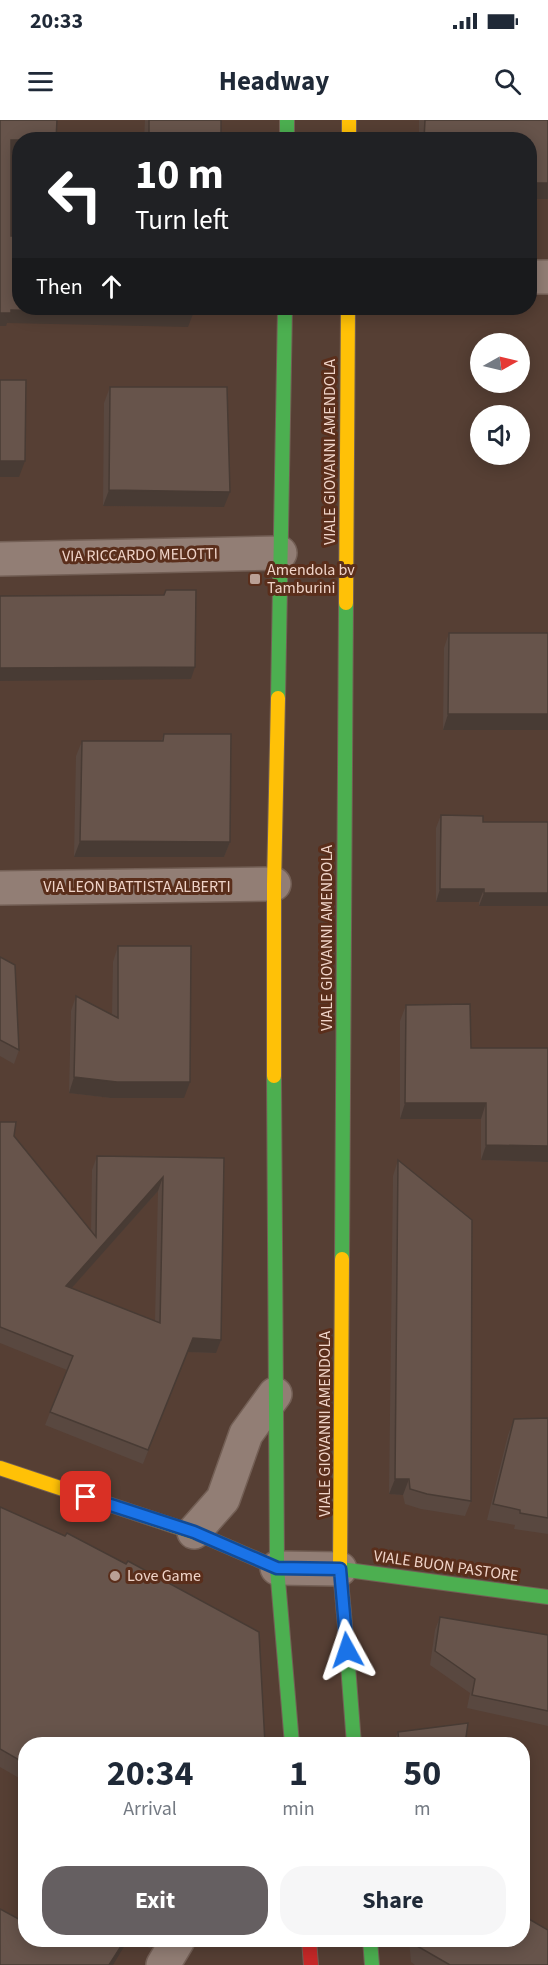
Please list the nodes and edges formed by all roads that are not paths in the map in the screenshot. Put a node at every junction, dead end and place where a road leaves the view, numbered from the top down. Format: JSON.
{"nodes":[{"id":1,"x":285,"y":315,"type":"edge"},
{"id":2,"x":348,"y":315,"type":"edge"},
{"id":3,"x":280,"y":553,"type":"junction"},
{"id":4,"x":0,"y":558,"type":"edge"},
{"id":5,"x":274,"y":884,"type":"junction"},
{"id":6,"x":0,"y":888,"type":"edge"},
{"id":7,"x":275,"y":1394,"type":"junction"},
{"id":8,"x":0,"y":1468,"type":"edge"},
{"id":9,"x":194,"y":1532,"type":"junction"},
{"id":10,"x":277,"y":1568,"type":"junction"},
{"id":11,"x":340,"y":1569,"type":"junction"},
{"id":12,"x":548,"y":1597,"type":"edge"},
{"id":13,"x":291,"y":1737,"type":"edge"},
{"id":14,"x":353,"y":1737,"type":"edge"},
{"id":15,"x":174,"y":1947,"type":"edge"},
{"id":16,"x":310,"y":1947,"type":"edge"},
{"id":17,"x":371,"y":1947,"type":"edge"},
{"id":18,"x":164,"y":1965,"type":"edge"},
{"id":19,"x":311,"y":1965,"type":"edge"},
{"id":20,"x":372,"y":1965,"type":"edge"}],
"edges":[{"from":1,"to":3,"type":"main road"},
{"from":2,"to":11,"type":"main road","name":"VIALE GIOVANNI AMENDOLA"},
{"from":3,"to":4,"type":"street","name":"VIA RICCARDO MELOTTI"},
{"from":3,"to":5,"type":"main road"},
{"from":5,"to":6,"type":"street","name":"VIA LEON BATTISTA ALBERTI"},
{"from":5,"to":7,"type":"main road"},
{"from":7,"to":9,"type":"street"},
{"from":7,"to":10,"type":"main road"},
{"from":8,"to":9,"type":"main road"},
{"from":9,"to":10,"type":"main road"},
{"from":10,"to":11,"type":"street"},
{"from":10,"to":13,"type":"main road"},
{"from":11,"to":12,"type":"main road","name":"VIALE BUON PASTORE"},
{"from":11,"to":14,"type":"main road","name":"VIALE GIOVANNI AMENDOLA"},
{"from":15,"to":18,"type":"street"},
{"from":16,"to":19,"type":"main road"},
{"from":17,"to":20,"type":"main road"}]}
